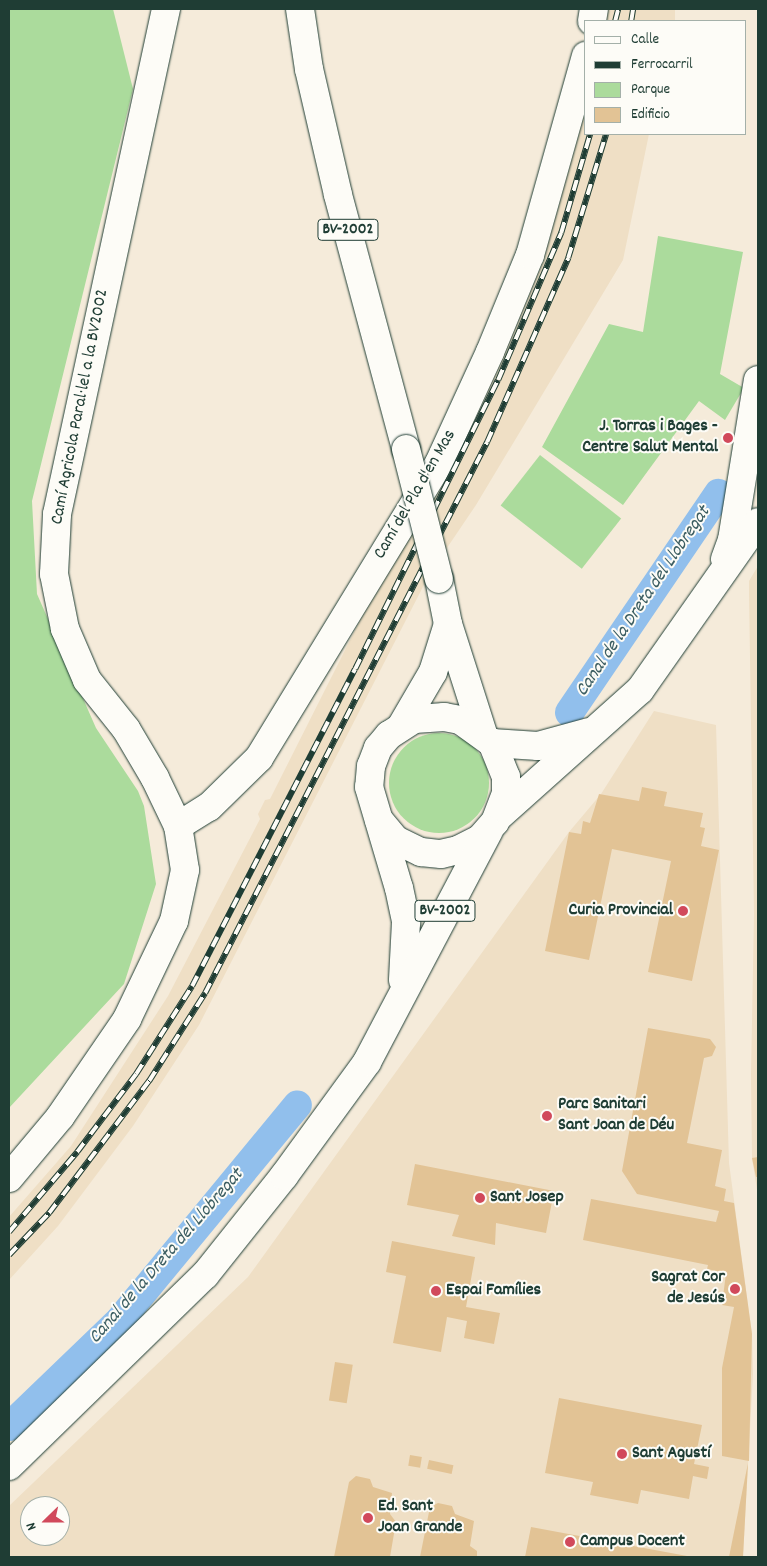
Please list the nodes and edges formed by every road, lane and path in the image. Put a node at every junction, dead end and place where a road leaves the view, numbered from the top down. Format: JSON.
{"nodes":[{"id":1,"x":166,"y":9,"type":"edge"},
{"id":2,"x":300,"y":9,"type":"edge"},
{"id":3,"x":584,"y":63,"type":"edge"},
{"id":4,"x":758,"y":380,"type":"edge"},
{"id":5,"x":756,"y":416,"type":"edge"},
{"id":6,"x":758,"y":522,"type":"edge"},
{"id":7,"x":710,"y":592,"type":"junction"},
{"id":8,"x":448,"y":624,"type":"junction"},
{"id":9,"x":402,"y":725,"type":"junction"},
{"id":10,"x":602,"y":726,"type":"junction"},
{"id":11,"x":488,"y":739,"type":"junction"},
{"id":12,"x":379,"y":820,"type":"junction"},
{"id":13,"x":494,"y":823,"type":"junction"},
{"id":14,"x":178,"y":826,"type":"junction"},
{"id":15,"x":401,"y":992,"type":"junction"},
{"id":16,"x":9,"y":1178,"type":"edge"},
{"id":17,"x":9,"y":1466,"type":"edge"}],
"edges":[{"from":1,"to":14,"type":"street","name":"Camí Agricola Paral·lel a la BV2002"},
{"from":2,"to":8,"type":"street","number":"BV-2002","bridge":true},
{"from":3,"to":14,"type":"street","name":"Camí del Pla d'en Mas"},
{"from":4,"to":5,"type":"street"},
{"from":5,"to":7,"type":"street"},
{"from":6,"to":7,"type":"street"},
{"from":7,"to":10,"type":"street"},
{"from":8,"to":9,"type":"street","number":"BV-2002"},
{"from":8,"to":11,"type":"street","number":"BV-2002"},
{"from":9,"to":11,"type":"street"},
{"from":9,"to":12,"type":"street"},
{"from":10,"to":11,"type":"street"},
{"from":10,"to":13,"type":"street"},
{"from":11,"to":13,"type":"street"},
{"from":12,"to":13,"type":"street"},
{"from":12,"to":15,"type":"street","number":"BV-2002"},
{"from":13,"to":15,"type":"street","number":"BV-2002"},
{"from":14,"to":16,"type":"street","name":"Camí Agricola Paral·lel a la BV2002"},
{"from":15,"to":17,"type":"street","number":"BV-2002"}]}
